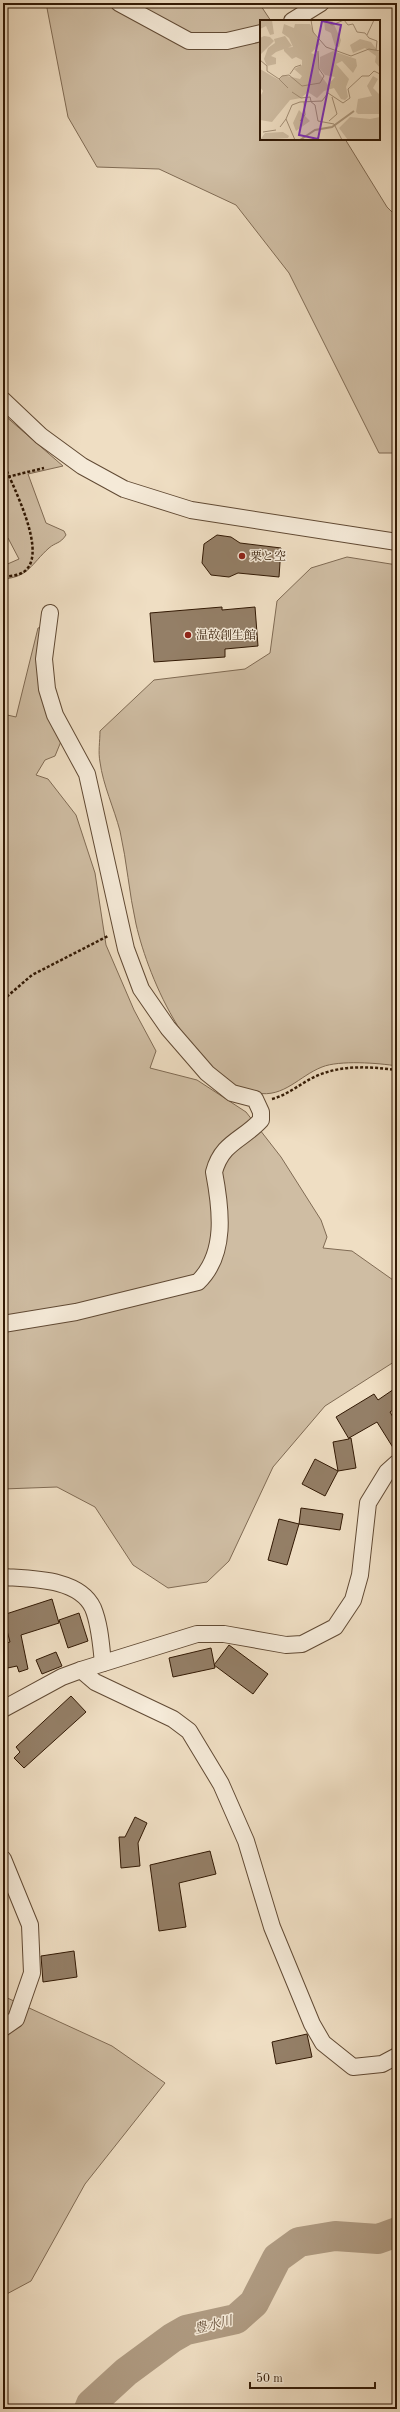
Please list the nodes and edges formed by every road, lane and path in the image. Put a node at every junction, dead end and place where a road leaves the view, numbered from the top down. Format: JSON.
{"nodes":[{"id":1,"x":119,"y":3,"type":"edge"},
{"id":2,"x":321,"y":3,"type":"edge"},
{"id":3,"x":294,"y":20,"type":"edge"},
{"id":4,"x":260,"y":33,"type":"edge"},
{"id":5,"x":3,"y":400,"type":"edge"},
{"id":6,"x":3,"y":462,"type":"edge"},
{"id":7,"x":44,"y":468,"type":"dead end"},
{"id":8,"x":8,"y":476,"type":"junction"},
{"id":9,"x":3,"y":478,"type":"edge"},
{"id":10,"x":397,"y":542,"type":"edge"},
{"id":11,"x":3,"y":577,"type":"edge"},
{"id":12,"x":50,"y":613,"type":"dead end"},
{"id":13,"x":108,"y":936,"type":"dead end"},
{"id":14,"x":3,"y":1000,"type":"edge"},
{"id":15,"x":397,"y":1070,"type":"edge"},
{"id":16,"x":258,"y":1103,"type":"junction"},
{"id":17,"x":3,"y":1324,"type":"edge"},
{"id":18,"x":397,"y":1463,"type":"edge"},
{"id":19,"x":3,"y":1577,"type":"edge"},
{"id":20,"x":103,"y":1663,"type":"junction"},
{"id":21,"x":81,"y":1670,"type":"junction"},
{"id":22,"x":3,"y":1709,"type":"edge"},
{"id":23,"x":3,"y":1860,"type":"edge"},
{"id":24,"x":3,"y":2028,"type":"edge"},
{"id":25,"x":397,"y":2056,"type":"edge"}],
"edges":[{"from":1,"to":4,"type":"street"},
{"from":2,"to":3,"type":"street"},
{"from":5,"to":10,"type":"street"},
{"from":6,"to":8,"type":"path"},
{"from":7,"to":8,"type":"path"},
{"from":8,"to":9,"type":"path"},
{"from":8,"to":11,"type":"path"},
{"from":12,"to":16,"type":"street"},
{"from":13,"to":14,"type":"path"},
{"from":15,"to":16,"type":"path"},
{"from":16,"to":17,"type":"street"},
{"from":18,"to":20,"type":"street"},
{"from":19,"to":20,"type":"street"},
{"from":20,"to":21,"type":"street"},
{"from":21,"to":22,"type":"street"},
{"from":21,"to":25,"type":"street"},
{"from":23,"to":24,"type":"street"}]}
